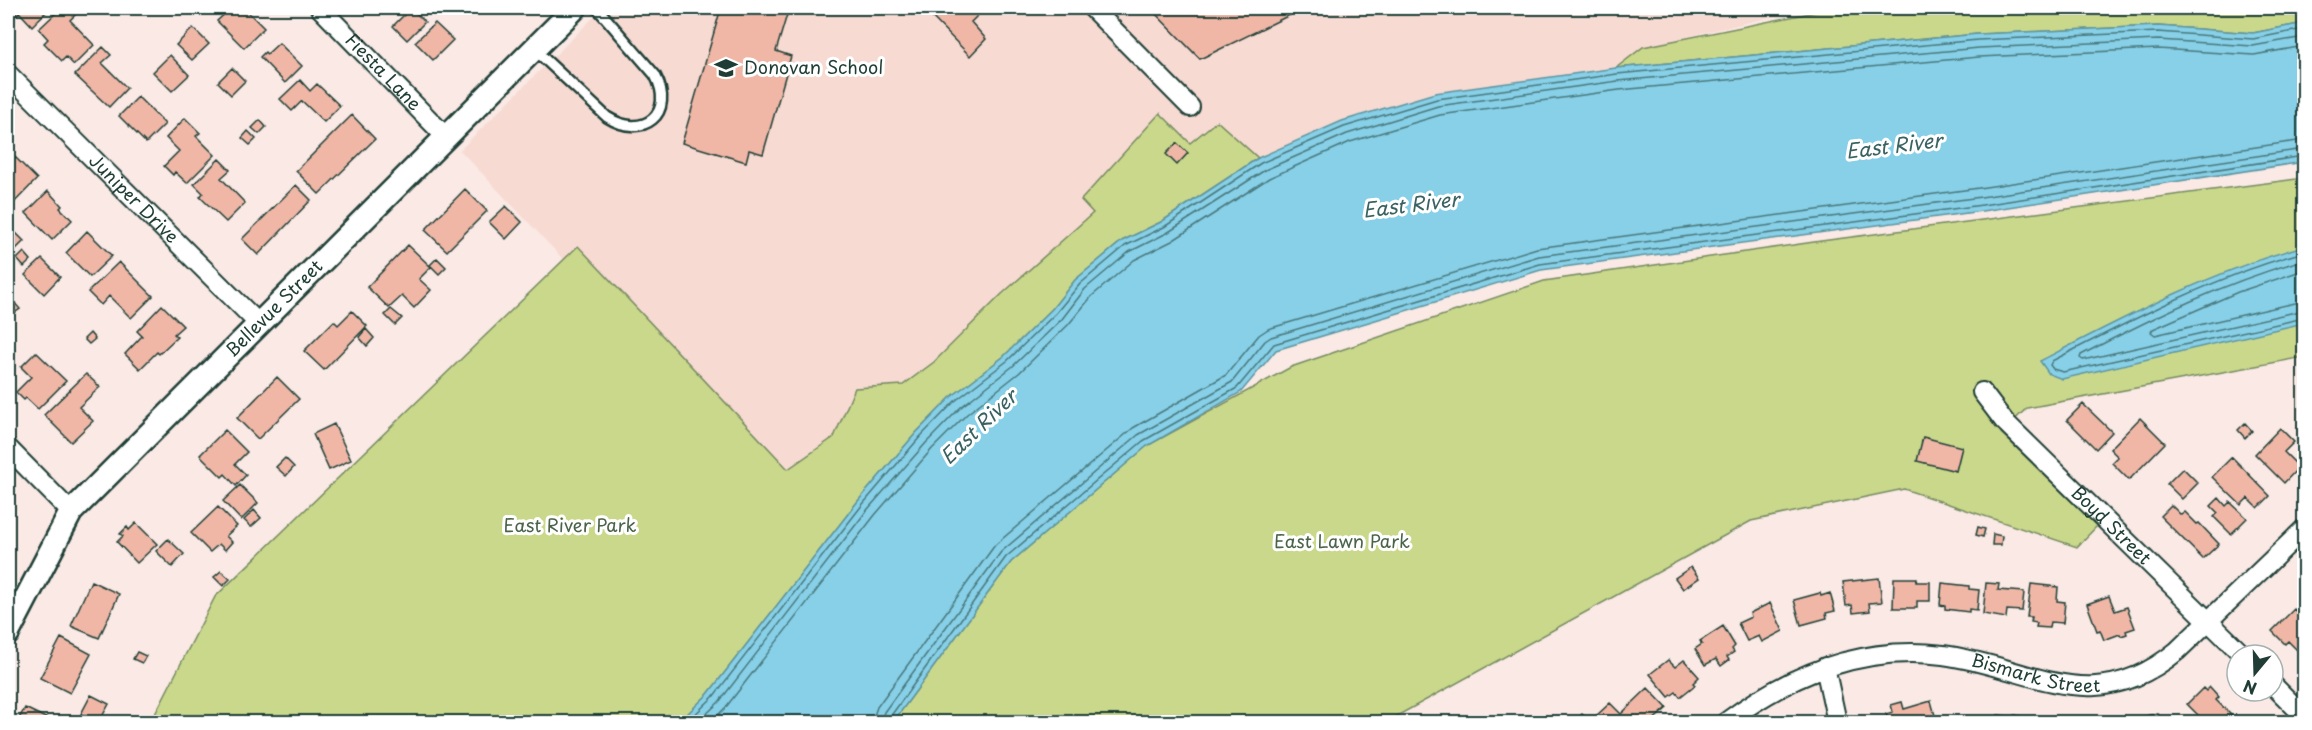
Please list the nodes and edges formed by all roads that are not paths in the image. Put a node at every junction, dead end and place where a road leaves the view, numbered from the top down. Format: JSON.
{"nodes":[{"id":1,"x":320,"y":8,"type":"edge"},
{"id":2,"x":575,"y":8,"type":"edge"},
{"id":3,"x":597,"y":8,"type":"edge"},
{"id":4,"x":1092,"y":8,"type":"edge"},
{"id":5,"x":534,"y":49,"type":"junction"},
{"id":6,"x":8,"y":74,"type":"edge"},
{"id":7,"x":1190,"y":107,"type":"dead end"},
{"id":8,"x":446,"y":137,"type":"junction"},
{"id":9,"x":259,"y":324,"type":"junction"},
{"id":10,"x":1982,"y":392,"type":"dead end"},
{"id":11,"x":8,"y":448,"type":"edge"},
{"id":12,"x":71,"y":512,"type":"junction"},
{"id":13,"x":2304,"y":529,"type":"edge"},
{"id":14,"x":2210,"y":622,"type":"junction"},
{"id":15,"x":8,"y":633,"type":"edge"},
{"id":16,"x":2231,"y":643,"type":"edge"},
{"id":17,"x":1825,"y":667,"type":"junction"},
{"id":18,"x":2285,"y":697,"type":"edge"},
{"id":19,"x":2304,"y":716,"type":"edge"},
{"id":20,"x":1726,"y":723,"type":"edge"},
{"id":21,"x":1837,"y":723,"type":"edge"}],
"edges":[{"from":1,"to":8,"type":"street","name":"Fiesta Lane"},
{"from":2,"to":5,"type":"street","name":"Bellevue Street"},
{"from":3,"to":5,"type":"lane"},
{"from":4,"to":7,"type":"street"},
{"from":5,"to":8,"type":"street","name":"Bellevue Street"},
{"from":6,"to":9,"type":"street","name":"Juniper Drive"},
{"from":8,"to":9,"type":"street","name":"Bellevue Street"},
{"from":9,"to":12,"type":"street","name":"Bellevue Street"},
{"from":10,"to":14,"type":"street","name":"Boyd Street"},
{"from":11,"to":12,"type":"street"},
{"from":12,"to":15,"type":"street","name":"Bellevue Street"},
{"from":13,"to":14,"type":"street","name":"Bismark Street"},
{"from":14,"to":16,"type":"street","name":"Boyd Street"},
{"from":14,"to":17,"type":"street","name":"Bismark Street"},
{"from":17,"to":20,"type":"street","name":"Bismark Street"},
{"from":17,"to":21,"type":"street"},
{"from":18,"to":19,"type":"street"}]}
